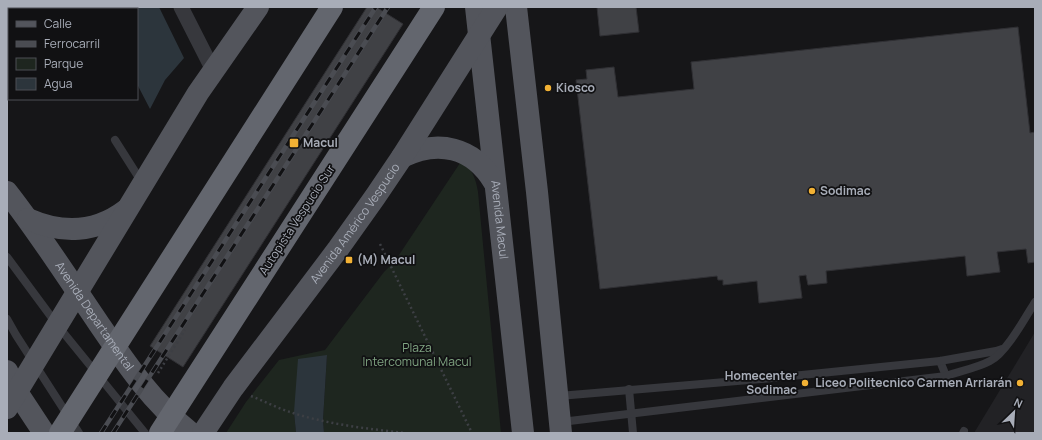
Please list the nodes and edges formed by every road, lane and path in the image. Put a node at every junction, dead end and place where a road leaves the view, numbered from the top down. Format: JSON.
{"nodes":[{"id":1,"x":180,"y":7,"type":"edge"},
{"id":2,"x":258,"y":7,"type":"edge"},
{"id":3,"x":332,"y":7,"type":"edge"},
{"id":4,"x":434,"y":7,"type":"edge"},
{"id":5,"x":476,"y":7,"type":"edge"},
{"id":6,"x":497,"y":7,"type":"edge"},
{"id":7,"x":516,"y":7,"type":"edge"},
{"id":8,"x":479,"y":37,"type":"junction"},
{"id":9,"x":213,"y":70,"type":"junction"},
{"id":10,"x":115,"y":140,"type":"dead end"},
{"id":11,"x":402,"y":157,"type":"junction"},
{"id":12,"x":494,"y":182,"type":"junction"},
{"id":13,"x":143,"y":184,"type":"junction"},
{"id":14,"x":7,"y":192,"type":"edge"},
{"id":15,"x":127,"y":209,"type":"junction"},
{"id":16,"x":28,"y":219,"type":"junction"},
{"id":17,"x":380,"y":244,"type":"dead end"},
{"id":18,"x":7,"y":256,"type":"edge"},
{"id":19,"x":76,"y":292,"type":"junction"},
{"id":20,"x":1035,"y":302,"type":"edge"},
{"id":21,"x":7,"y":320,"type":"edge"},
{"id":22,"x":58,"y":326,"type":"junction"},
{"id":23,"x":185,"y":330,"type":"dead end"},
{"id":24,"x":1005,"y":348,"type":"junction"},
{"id":25,"x":940,"y":361,"type":"junction"},
{"id":26,"x":34,"y":364,"type":"junction"},
{"id":27,"x":7,"y":371,"type":"edge"},
{"id":28,"x":157,"y":375,"type":"dead end"},
{"id":29,"x":946,"y":376,"type":"junction"},
{"id":30,"x":629,"y":389,"type":"junction"},
{"id":31,"x":246,"y":394,"type":"dead end"},
{"id":32,"x":558,"y":396,"type":"junction"},
{"id":33,"x":12,"y":400,"type":"edge"},
{"id":34,"x":631,"y":414,"type":"junction"},
{"id":35,"x":560,"y":427,"type":"edge"},
{"id":36,"x":522,"y":431,"type":"edge"},
{"id":37,"x":44,"y":433,"type":"edge"},
{"id":38,"x":60,"y":433,"type":"edge"},
{"id":39,"x":79,"y":433,"type":"edge"},
{"id":40,"x":145,"y":433,"type":"edge"},
{"id":41,"x":160,"y":433,"type":"edge"},
{"id":42,"x":191,"y":433,"type":"edge"},
{"id":43,"x":203,"y":433,"type":"edge"},
{"id":44,"x":405,"y":433,"type":"edge"},
{"id":45,"x":472,"y":433,"type":"edge"},
{"id":46,"x":633,"y":433,"type":"edge"}],
"edges":[{"from":1,"to":9,"type":"street"},
{"from":2,"to":9,"type":"main road"},
{"from":3,"to":38,"type":"highway"},
{"from":4,"to":41,"type":"highway","name":"Autopista Vespucio Sur"},
{"from":5,"to":8,"type":"main road","name":"Avenida Macul"},
{"from":6,"to":8,"type":"main road","name":"Avenida Américo Vespucio"},
{"from":7,"to":32,"type":"main road"},
{"from":8,"to":11,"type":"main road","name":"Avenida Américo Vespucio"},
{"from":8,"to":12,"type":"main road","name":"Avenida Macul"},
{"from":9,"to":13,"type":"main road"},
{"from":10,"to":13,"type":"lane"},
{"from":11,"to":12,"type":"main road"},
{"from":11,"to":43,"type":"main road","name":"Avenida Américo Vespucio"},
{"from":12,"to":36,"type":"main road","name":"Avenida Macul"},
{"from":13,"to":15,"type":"main road"},
{"from":14,"to":16,"type":"main road","name":"Avenida Departamental"},
{"from":15,"to":16,"type":"main road"},
{"from":15,"to":19,"type":"main road"},
{"from":16,"to":19,"type":"main road","name":"Avenida Departamental"},
{"from":17,"to":45,"type":"path"},
{"from":18,"to":22,"type":"lane"},
{"from":19,"to":22,"type":"main road"},
{"from":19,"to":42,"type":"main road","name":"Avenida Departamental"},
{"from":20,"to":24,"type":"lane"},
{"from":21,"to":26,"type":"lane"},
{"from":22,"to":26,"type":"main road"},
{"from":22,"to":40,"type":"lane"},
{"from":23,"to":28,"type":"path"},
{"from":24,"to":25,"type":"lane"},
{"from":24,"to":29,"type":"lane"},
{"from":25,"to":29,"type":"lane"},
{"from":25,"to":30,"type":"lane"},
{"from":26,"to":33,"type":"main road"},
{"from":26,"to":39,"type":"lane"},
{"from":27,"to":33,"type":"main road"},
{"from":29,"to":34,"type":"lane"},
{"from":30,"to":32,"type":"lane"},
{"from":30,"to":34,"type":"lane"},
{"from":31,"to":44,"type":"path"},
{"from":32,"to":35,"type":"main road"},
{"from":33,"to":37,"type":"main road"},
{"from":34,"to":35,"type":"lane"},
{"from":34,"to":46,"type":"lane"}]}
